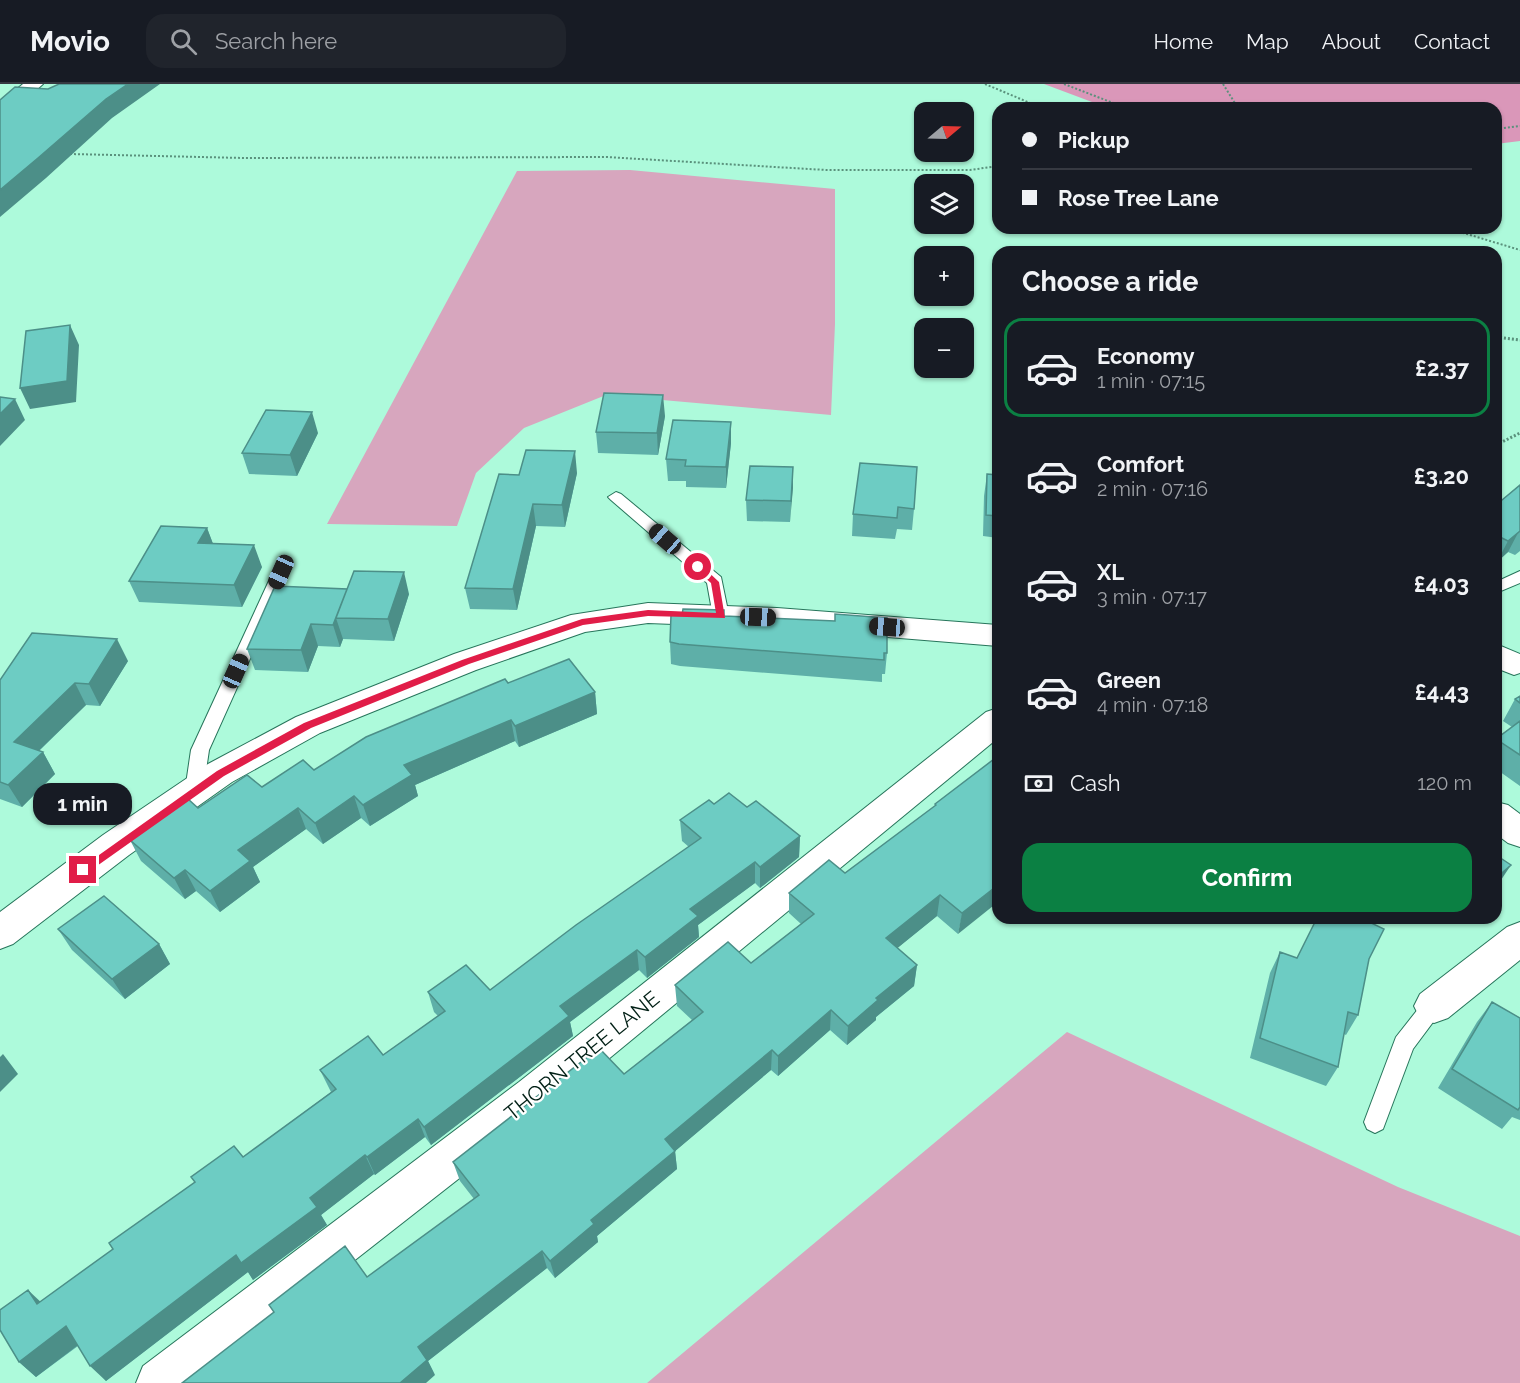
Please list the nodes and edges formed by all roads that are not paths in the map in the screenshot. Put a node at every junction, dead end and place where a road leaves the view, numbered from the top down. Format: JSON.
{"nodes":[{"id":1,"x":34,"y":84,"type":"edge"},
{"id":2,"x":0,"y":112,"type":"edge"},
{"id":3,"x":616,"y":497,"type":"dead end"},
{"id":4,"x":281,"y":572,"type":"dead end"},
{"id":5,"x":1520,"y":576,"type":"edge"},
{"id":6,"x":1502,"y":585,"type":"edge"},
{"id":7,"x":722,"y":616,"type":"junction"},
{"id":8,"x":992,"y":636,"type":"edge"},
{"id":9,"x":992,"y":725,"type":"edge"},
{"id":10,"x":194,"y":791,"type":"junction"},
{"id":11,"x":1502,"y":819,"type":"edge"},
{"id":12,"x":1520,"y":833,"type":"edge"},
{"id":13,"x":0,"y":933,"type":"edge"},
{"id":14,"x":1515,"y":949,"type":"edge"},
{"id":15,"x":1434,"y":1006,"type":"joint"},
{"id":16,"x":1375,"y":1122,"type":"dead end"},
{"id":17,"x":160,"y":1383,"type":"edge"}],
"edges":[{"from":1,"to":2,"type":"street"},
{"from":3,"to":7,"type":"lane"},
{"from":4,"to":10,"type":"lane"},
{"from":5,"to":6,"type":"lane"},
{"from":7,"to":8,"type":"street"},
{"from":7,"to":10,"type":"street"},
{"from":9,"to":17,"type":"street","name":"THORN TREE LANE"},
{"from":10,"to":13,"type":"street"},
{"from":11,"to":12,"type":"street"},
{"from":14,"to":15,"type":"street"},
{"from":15,"to":16,"type":"lane"}]}
